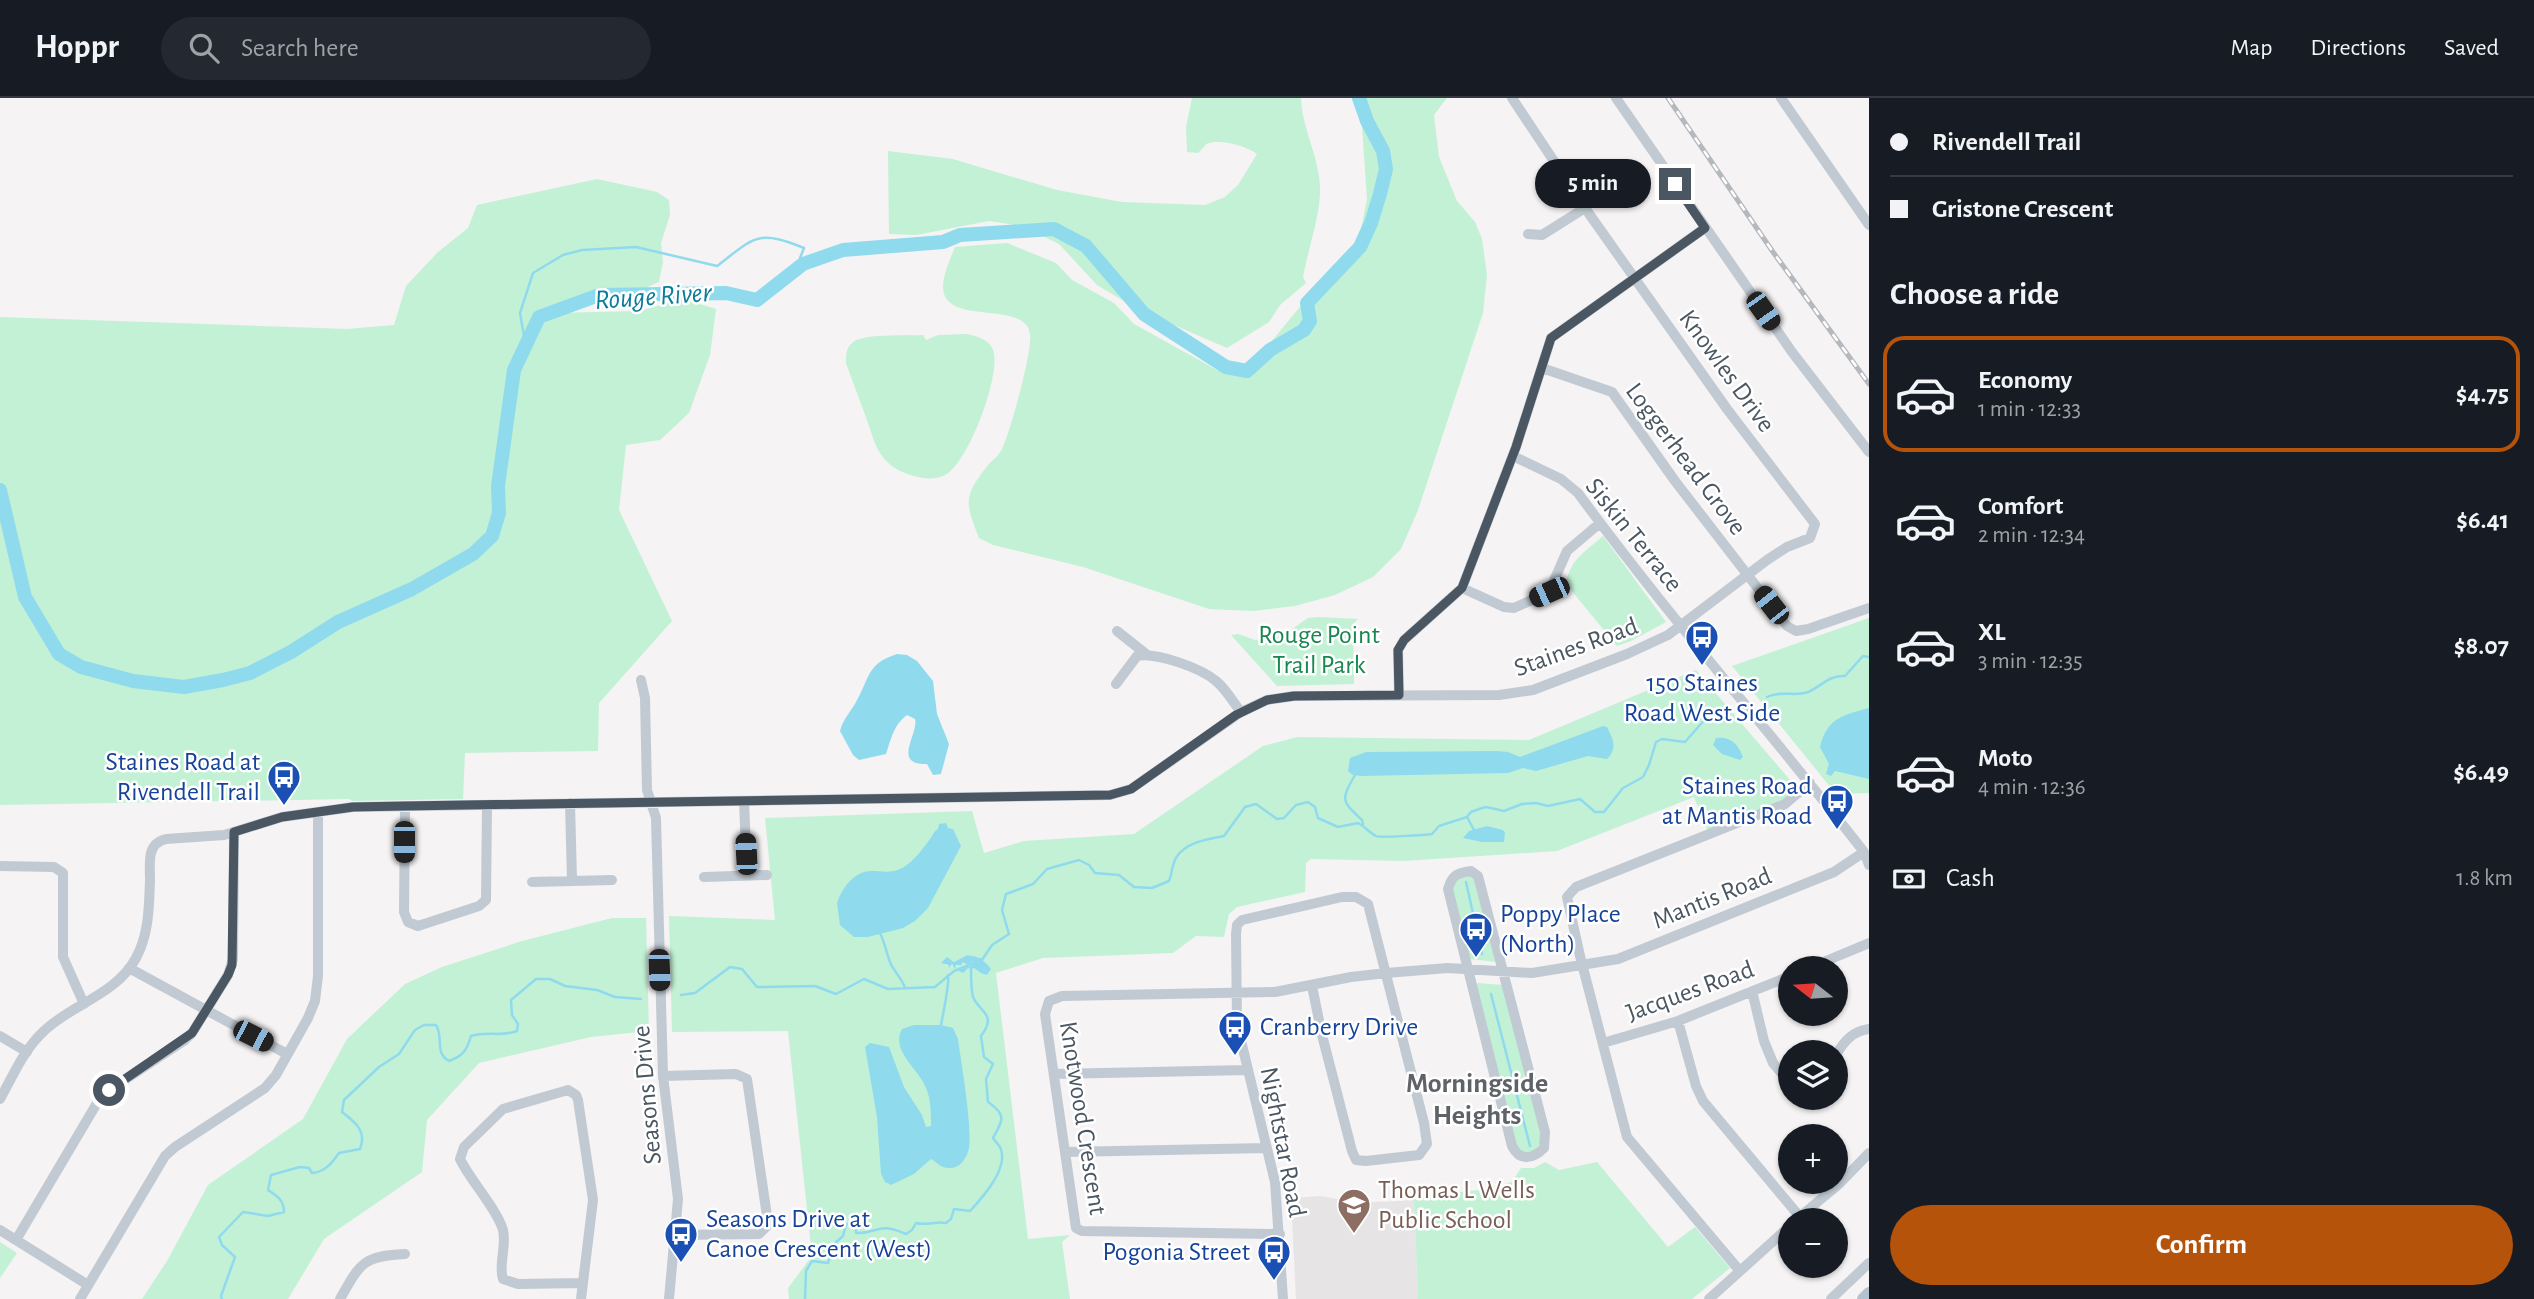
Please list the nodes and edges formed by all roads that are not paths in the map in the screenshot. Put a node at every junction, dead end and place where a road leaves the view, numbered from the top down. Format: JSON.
{"nodes":[{"id":1,"x":1512,"y":98,"type":"edge"},
{"id":2,"x":1616,"y":98,"type":"edge"},
{"id":3,"x":1781,"y":98,"type":"edge"},
{"id":4,"x":1585,"y":208,"type":"junction"},
{"id":5,"x":1869,"y":225,"type":"edge"},
{"id":6,"x":1705,"y":228,"type":"junction"},
{"id":7,"x":1528,"y":234,"type":"dead end"},
{"id":8,"x":1635,"y":278,"type":"junction"},
{"id":9,"x":1542,"y":368,"type":"junction"},
{"id":10,"x":1869,"y":452,"type":"edge"},
{"id":11,"x":1513,"y":456,"type":"junction"},
{"id":12,"x":1600,"y":523,"type":"junction"},
{"id":13,"x":1747,"y":575,"type":"junction"},
{"id":14,"x":1462,"y":588,"type":"junction"},
{"id":15,"x":1869,"y":608,"type":"edge"},
{"id":16,"x":1681,"y":627,"type":"junction"},
{"id":17,"x":1117,"y":631,"type":"dead end"},
{"id":18,"x":1146,"y":654,"type":"junction"},
{"id":19,"x":641,"y":680,"type":"dead end"},
{"id":20,"x":1116,"y":684,"type":"dead end"},
{"id":21,"x":1399,"y":695,"type":"junction"},
{"id":22,"x":1241,"y":712,"type":"junction"},
{"id":23,"x":1810,"y":783,"type":"junction"},
{"id":24,"x":744,"y":801,"type":"junction"},
{"id":25,"x":570,"y":803,"type":"junction"},
{"id":26,"x":651,"y":803,"type":"junction"},
{"id":27,"x":487,"y":805,"type":"junction"},
{"id":28,"x":405,"y":806,"type":"junction"},
{"id":29,"x":318,"y":812,"type":"junction"},
{"id":30,"x":234,"y":832,"type":"junction"},
{"id":31,"x":1867,"y":854,"type":"edge"},
{"id":32,"x":1869,"y":865,"type":"edge"},
{"id":33,"x":0,"y":866,"type":"edge"},
{"id":34,"x":767,"y":874,"type":"dead end"},
{"id":35,"x":747,"y":875,"type":"junction"},
{"id":36,"x":704,"y":877,"type":"dead end"},
{"id":37,"x":572,"y":880,"type":"junction"},
{"id":38,"x":612,"y":880,"type":"dead end"},
{"id":39,"x":532,"y":882,"type":"dead end"},
{"id":40,"x":1869,"y":943,"type":"edge"},
{"id":41,"x":1838,"y":956,"type":"edge"},
{"id":42,"x":1583,"y":966,"type":"junction"},
{"id":43,"x":129,"y":968,"type":"junction"},
{"id":44,"x":1468,"y":969,"type":"junction"},
{"id":45,"x":1505,"y":972,"type":"junction"},
{"id":46,"x":1386,"y":973,"type":"junction"},
{"id":47,"x":1778,"y":981,"type":"edge"},
{"id":48,"x":1312,"y":986,"type":"junction"},
{"id":49,"x":1752,"y":991,"type":"junction"},
{"id":50,"x":1237,"y":993,"type":"junction"},
{"id":51,"x":84,"y":1004,"type":"junction"},
{"id":52,"x":206,"y":1010,"type":"junction"},
{"id":53,"x":1678,"y":1021,"type":"junction"},
{"id":54,"x":1869,"y":1029,"type":"edge"},
{"id":55,"x":0,"y":1036,"type":"edge"},
{"id":56,"x":1845,"y":1040,"type":"edge"},
{"id":57,"x":1603,"y":1042,"type":"junction"},
{"id":58,"x":27,"y":1052,"type":"junction"},
{"id":59,"x":288,"y":1054,"type":"junction"},
{"id":60,"x":1778,"y":1069,"type":"edge"},
{"id":61,"x":1248,"y":1070,"type":"junction"},
{"id":62,"x":1054,"y":1074,"type":"junction"},
{"id":63,"x":663,"y":1076,"type":"junction"},
{"id":64,"x":0,"y":1099,"type":"edge"},
{"id":65,"x":1267,"y":1148,"type":"junction"},
{"id":66,"x":1065,"y":1152,"type":"junction"},
{"id":67,"x":1869,"y":1153,"type":"edge"},
{"id":68,"x":1791,"y":1208,"type":"edge"},
{"id":69,"x":1811,"y":1208,"type":"edge"},
{"id":70,"x":0,"y":1230,"type":"edge"},
{"id":71,"x":1280,"y":1234,"type":"junction"},
{"id":72,"x":675,"y":1236,"type":"junction"},
{"id":73,"x":1778,"y":1236,"type":"edge"},
{"id":74,"x":16,"y":1240,"type":"junction"},
{"id":75,"x":404,"y":1254,"type":"dead end"},
{"id":76,"x":1869,"y":1264,"type":"edge"},
{"id":77,"x":1739,"y":1270,"type":"junction"},
{"id":78,"x":582,"y":1283,"type":"junction"},
{"id":79,"x":88,"y":1285,"type":"junction"},
{"id":80,"x":1869,"y":1293,"type":"edge"},
{"id":81,"x":80,"y":1299,"type":"edge"},
{"id":82,"x":340,"y":1299,"type":"edge"},
{"id":83,"x":581,"y":1299,"type":"edge"},
{"id":84,"x":669,"y":1299,"type":"edge"},
{"id":85,"x":1283,"y":1299,"type":"edge"},
{"id":86,"x":1709,"y":1299,"type":"edge"},
{"id":87,"x":1831,"y":1299,"type":"edge"},
{"id":88,"x":1863,"y":1299,"type":"edge"}],
"edges":[{"from":1,"to":4,"type":"street","name":"Knowles Drive"},
{"from":2,"to":6,"type":"street"},
{"from":3,"to":5,"type":"street"},
{"from":4,"to":7,"type":"street"},
{"from":4,"to":8,"type":"street","name":"Knowles Drive"},
{"from":6,"to":8,"type":"street"},
{"from":6,"to":10,"type":"street"},
{"from":8,"to":9,"type":"street"},
{"from":8,"to":13,"type":"street","name":"Knowles Drive"},
{"from":9,"to":11,"type":"street"},
{"from":9,"to":13,"type":"street","name":"Loggerhead Grove"},
{"from":11,"to":12,"type":"street","name":"Siskin Terrace"},
{"from":11,"to":14,"type":"street"},
{"from":12,"to":14,"type":"street"},
{"from":12,"to":16,"type":"street","name":"Siskin Terrace"},
{"from":13,"to":15,"type":"street","name":"Loggerhead Grove"},
{"from":13,"to":16,"type":"street","name":"Knowles Drive"},
{"from":14,"to":21,"type":"street"},
{"from":16,"to":21,"type":"street","name":"Staines Road"},
{"from":16,"to":23,"type":"street"},
{"from":17,"to":18,"type":"street"},
{"from":18,"to":20,"type":"street"},
{"from":18,"to":22,"type":"street"},
{"from":19,"to":26,"type":"street","name":"Seasons Drive"},
{"from":21,"to":22,"type":"street","name":"Staines Road"},
{"from":22,"to":24,"type":"street","name":"Staines Road"},
{"from":23,"to":31,"type":"street"},
{"from":23,"to":42,"type":"street"},
{"from":24,"to":26,"type":"street","name":"Staines Road"},
{"from":24,"to":35,"type":"street"},
{"from":25,"to":26,"type":"street","name":"Staines Road"},
{"from":25,"to":27,"type":"street","name":"Staines Road"},
{"from":25,"to":37,"type":"street"},
{"from":26,"to":63,"type":"street","name":"Seasons Drive"},
{"from":27,"to":28,"type":"street","name":"Staines Road"},
{"from":27,"to":28,"type":"street"},
{"from":28,"to":29,"type":"street","name":"Staines Road"},
{"from":29,"to":30,"type":"street","name":"Staines Road"},
{"from":29,"to":59,"type":"street"},
{"from":30,"to":43,"type":"street","name":"Staines Road"},
{"from":30,"to":52,"type":"street"},
{"from":31,"to":32,"type":"street"},
{"from":31,"to":42,"type":"street","name":"Mantis Road"},
{"from":33,"to":51,"type":"street"},
{"from":34,"to":35,"type":"street"},
{"from":35,"to":36,"type":"street"},
{"from":37,"to":38,"type":"street"},
{"from":37,"to":39,"type":"street"},
{"from":40,"to":41,"type":"street"},
{"from":42,"to":45,"type":"street","name":"Mantis Road"},
{"from":42,"to":57,"type":"street"},
{"from":43,"to":51,"type":"street","name":"Staines Road"},
{"from":43,"to":52,"type":"street"},
{"from":44,"to":45,"type":"street","name":"Mantis Road"},
{"from":44,"to":45,"type":"street"},
{"from":44,"to":45,"type":"street"},
{"from":44,"to":46,"type":"street","name":"Mantis Road"},
{"from":46,"to":48,"type":"street","name":"Mantis Road"},
{"from":46,"to":48,"type":"street"},
{"from":46,"to":50,"type":"street","name":"Nightstar Road"},
{"from":47,"to":49,"type":"street","name":"Jacques Road"},
{"from":48,"to":50,"type":"street","name":"Mantis Road"},
{"from":49,"to":53,"type":"street","name":"Jacques Road"},
{"from":49,"to":60,"type":"street"},
{"from":50,"to":61,"type":"street","name":"Nightstar Road"},
{"from":50,"to":62,"type":"street","name":"Knotwood Crescent"},
{"from":51,"to":58,"type":"street","name":"Staines Road"},
{"from":52,"to":59,"type":"street"},
{"from":52,"to":74,"type":"street"},
{"from":53,"to":57,"type":"street","name":"Jacques Road"},
{"from":53,"to":68,"type":"street"},
{"from":54,"to":56,"type":"street"},
{"from":55,"to":58,"type":"street"},
{"from":57,"to":77,"type":"street"},
{"from":58,"to":64,"type":"street","name":"Staines Road"},
{"from":59,"to":79,"type":"street"},
{"from":61,"to":62,"type":"street"},
{"from":61,"to":65,"type":"street","name":"Nightstar Road"},
{"from":62,"to":66,"type":"street","name":"Knotwood Crescent"},
{"from":63,"to":72,"type":"street","name":"Seasons Drive"},
{"from":63,"to":72,"type":"street"},
{"from":65,"to":66,"type":"street"},
{"from":65,"to":71,"type":"street","name":"Nightstar Road"},
{"from":66,"to":71,"type":"street","name":"Knotwood Crescent"},
{"from":67,"to":69,"type":"street"},
{"from":70,"to":74,"type":"street"},
{"from":71,"to":85,"type":"street","name":"Nightstar Road"},
{"from":72,"to":84,"type":"street","name":"Seasons Drive"},
{"from":73,"to":77,"type":"street"},
{"from":74,"to":79,"type":"street"},
{"from":75,"to":82,"type":"street"},
{"from":76,"to":87,"type":"street"},
{"from":77,"to":86,"type":"street"},
{"from":78,"to":78,"type":"street"},
{"from":78,"to":83,"type":"street"},
{"from":79,"to":81,"type":"street"},
{"from":80,"to":88,"type":"main road"}]}
